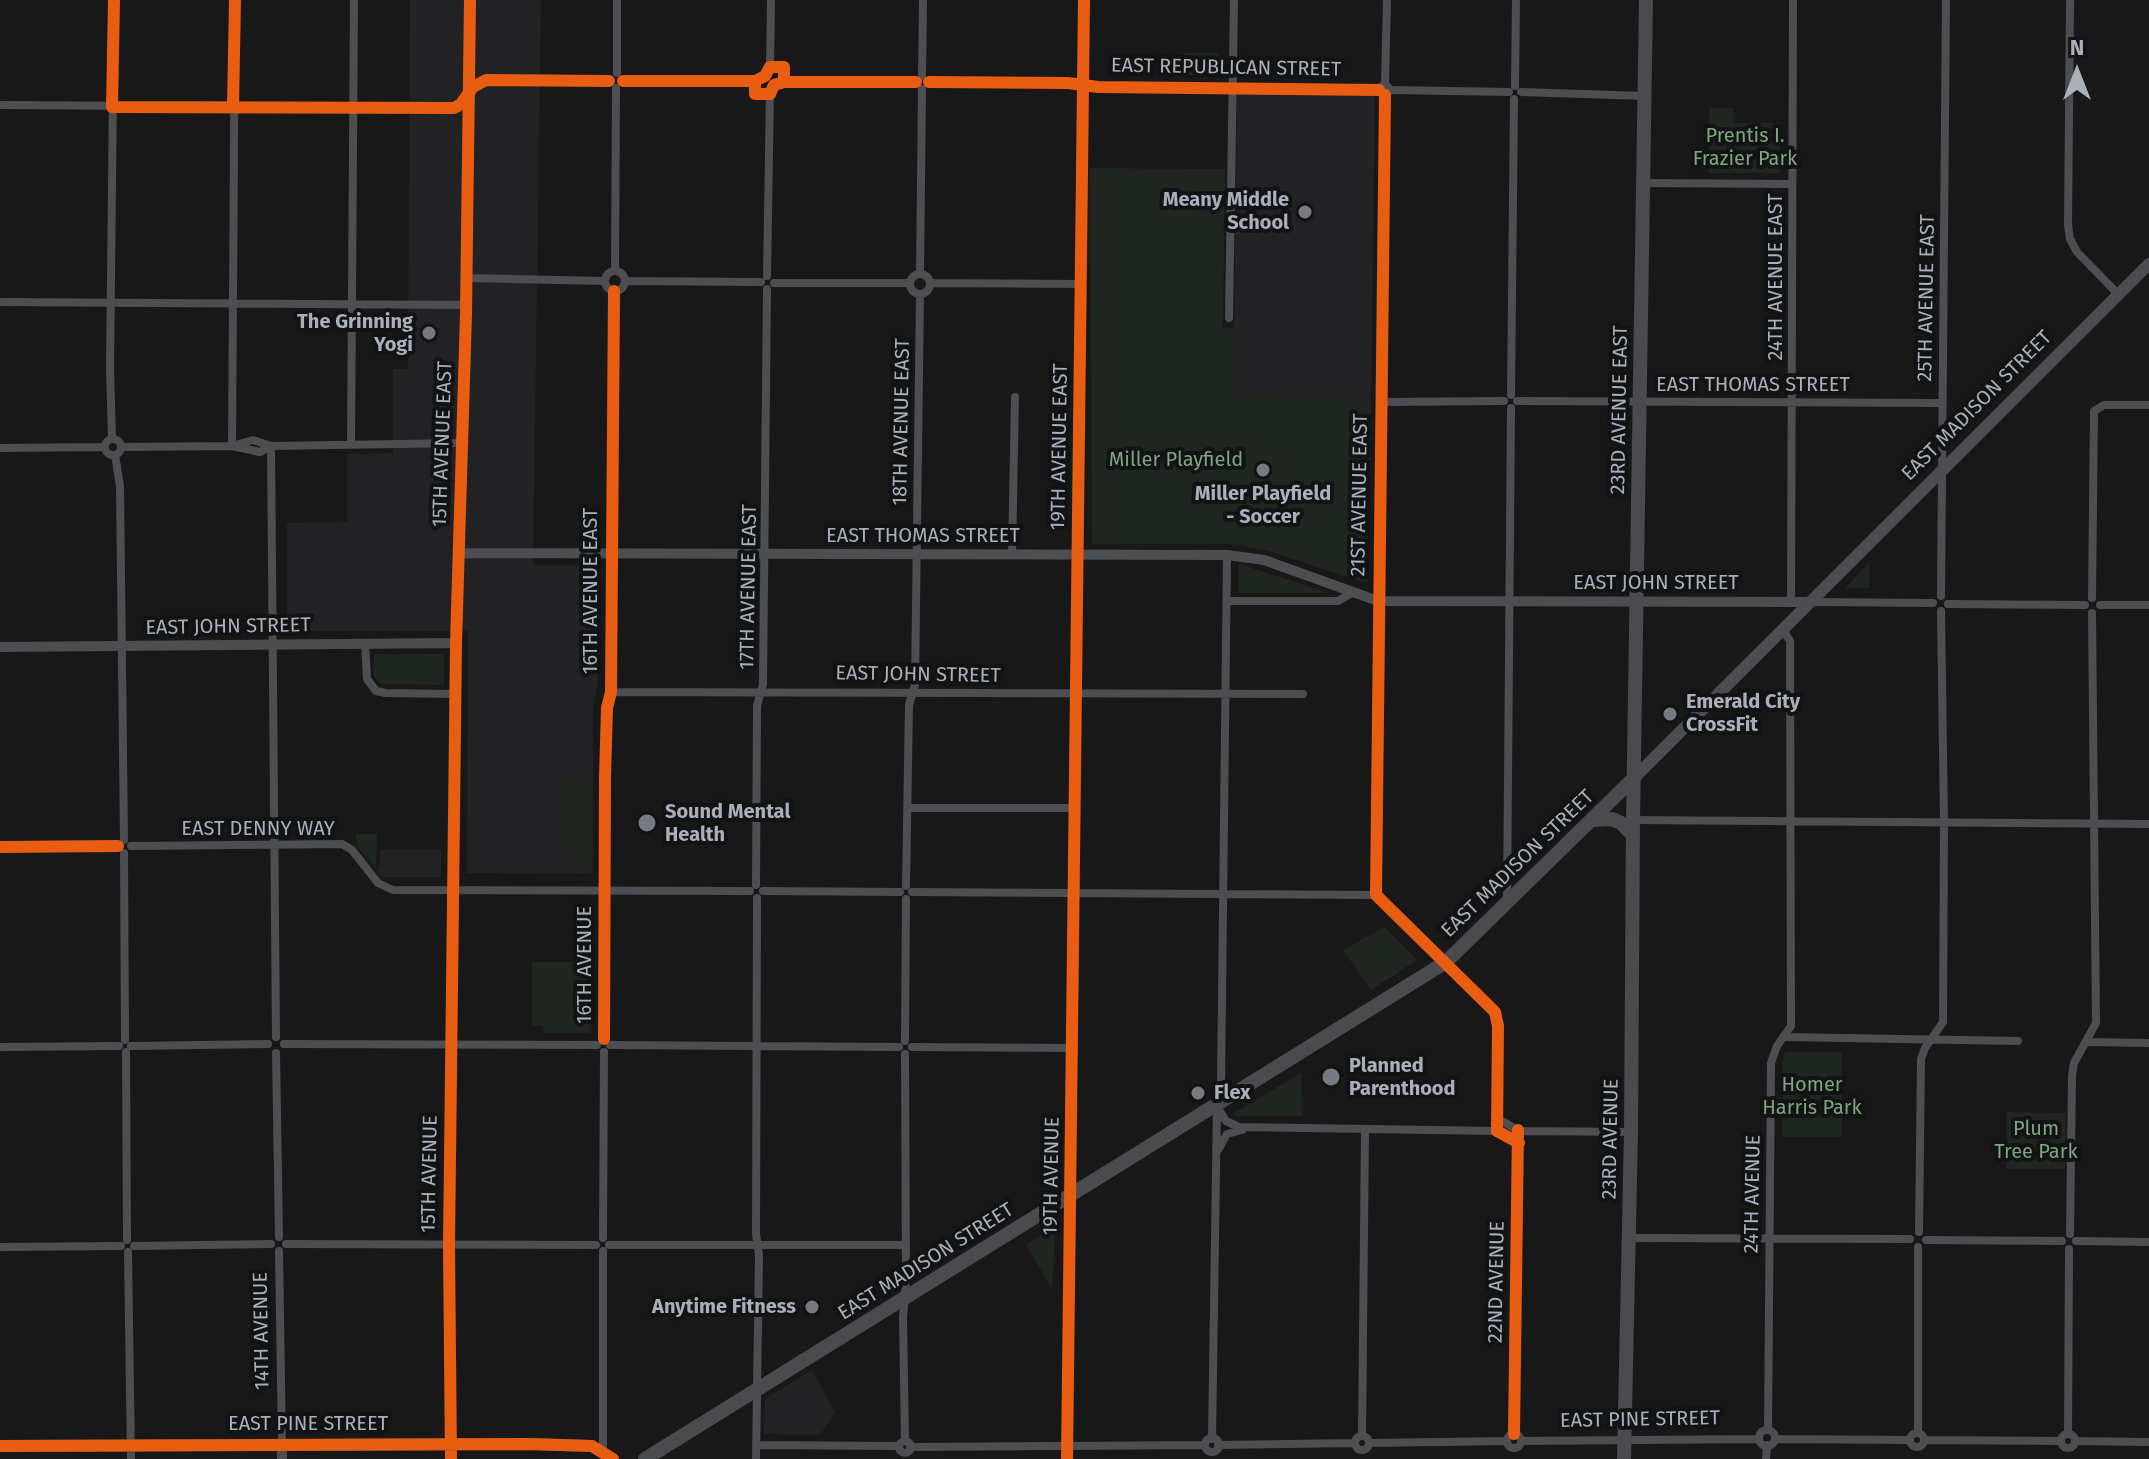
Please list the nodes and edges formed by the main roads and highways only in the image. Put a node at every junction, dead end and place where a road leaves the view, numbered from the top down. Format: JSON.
{"nodes":[{"id":1,"x":1646,"y":0,"type":"edge"},
{"id":2,"x":2149,"y":264,"type":"edge"},
{"id":3,"x":1635,"y":777,"type":"junction"},
{"id":4,"x":1592,"y":820,"type":"junction"},
{"id":5,"x":1633,"y":827,"type":"junction"},
{"id":6,"x":0,"y":1446,"type":"edge"},
{"id":7,"x":608,"y":1455,"type":"edge"},
{"id":8,"x":645,"y":1459,"type":"edge"},
{"id":9,"x":1624,"y":1459,"type":"edge"}],
"edges":[{"from":1,"to":3,"type":"main road","name":"23RD AVENUE EAST"},
{"from":2,"to":3,"type":"main road","name":"EAST MADISON STREET"},
{"from":3,"to":4,"type":"main road","name":"EAST MADISON STREET"},
{"from":3,"to":5,"type":"main road","name":"23RD AVENUE EAST"},
{"from":4,"to":5,"type":"main road"},
{"from":4,"to":8,"type":"main road","name":"EAST MADISON STREET"},
{"from":5,"to":9,"type":"main road","name":"23RD AVENUE"},
{"from":6,"to":7,"type":"main road","name":"EAST PINE STREET"}]}
